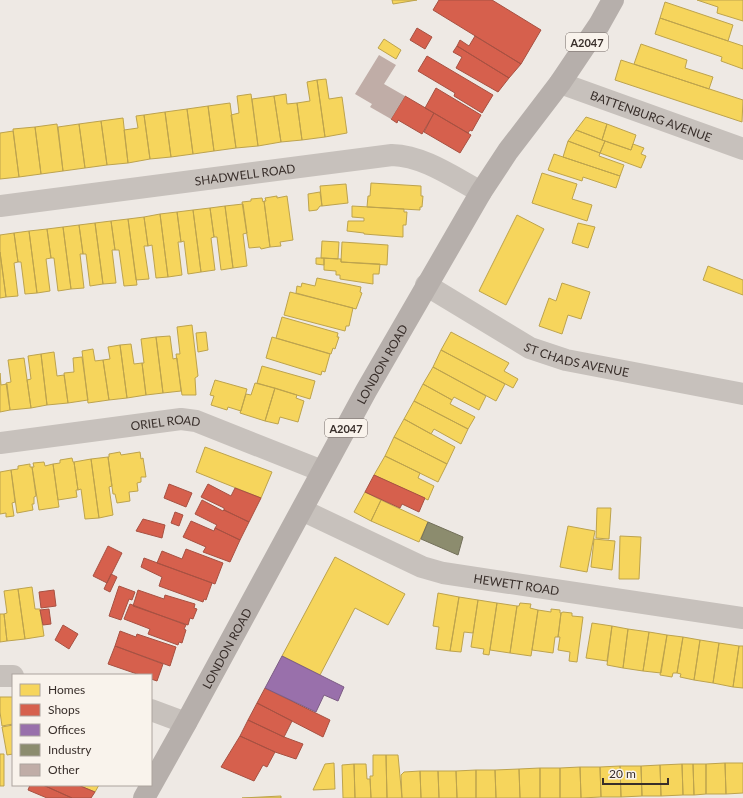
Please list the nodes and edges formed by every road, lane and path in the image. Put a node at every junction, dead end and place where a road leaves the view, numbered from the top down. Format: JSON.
{"nodes":[{"id":1,"x":614,"y":0,"type":"edge"},
{"id":2,"x":560,"y":83,"type":"junction"},
{"id":3,"x":743,"y":150,"type":"edge"},
{"id":4,"x":481,"y":192,"type":"junction"},
{"id":5,"x":0,"y":206,"type":"edge"},
{"id":6,"x":426,"y":285,"type":"junction"},
{"id":7,"x":743,"y":394,"type":"edge"},
{"id":8,"x":0,"y":442,"type":"edge"},
{"id":9,"x":322,"y":471,"type":"junction"},
{"id":10,"x":302,"y":510,"type":"junction"},
{"id":11,"x":743,"y":618,"type":"edge"},
{"id":12,"x":0,"y":676,"type":"edge"},
{"id":13,"x":12,"y":676,"type":"edge"},
{"id":14,"x":152,"y":710,"type":"edge"},
{"id":15,"x":186,"y":723,"type":"junction"},
{"id":16,"x":152,"y":784,"type":"edge"},
{"id":17,"x":151,"y":786,"type":"edge"},
{"id":18,"x":144,"y":798,"type":"edge"}],
"edges":[{"from":1,"to":2,"type":"main road","name":"LONDON ROAD","number":"A2047"},
{"from":2,"to":3,"type":"street","name":"BATTENBURG AVENUE"},
{"from":2,"to":4,"type":"main road","name":"LONDON ROAD","number":"A2047"},
{"from":4,"to":5,"type":"street","name":"SHADWELL ROAD"},
{"from":4,"to":6,"type":"main road","name":"LONDON ROAD","number":"A2047"},
{"from":6,"to":7,"type":"street","name":"ST CHADS AVENUE"},
{"from":6,"to":9,"type":"main road","name":"LONDON ROAD","number":"A2047"},
{"from":8,"to":9,"type":"street","name":"ORIEL ROAD"},
{"from":9,"to":10,"type":"main road","name":"LONDON ROAD","number":"A2047"},
{"from":10,"to":11,"type":"street","name":"HEWETT ROAD"},
{"from":10,"to":15,"type":"main road","name":"LONDON ROAD","number":"A2047"},
{"from":12,"to":13,"type":"street"},
{"from":14,"to":15,"type":"street"},
{"from":15,"to":16,"type":"main road","name":"LONDON ROAD","number":"A2047"},
{"from":17,"to":18,"type":"main road","name":"LONDON ROAD","number":"A2047"}]}
